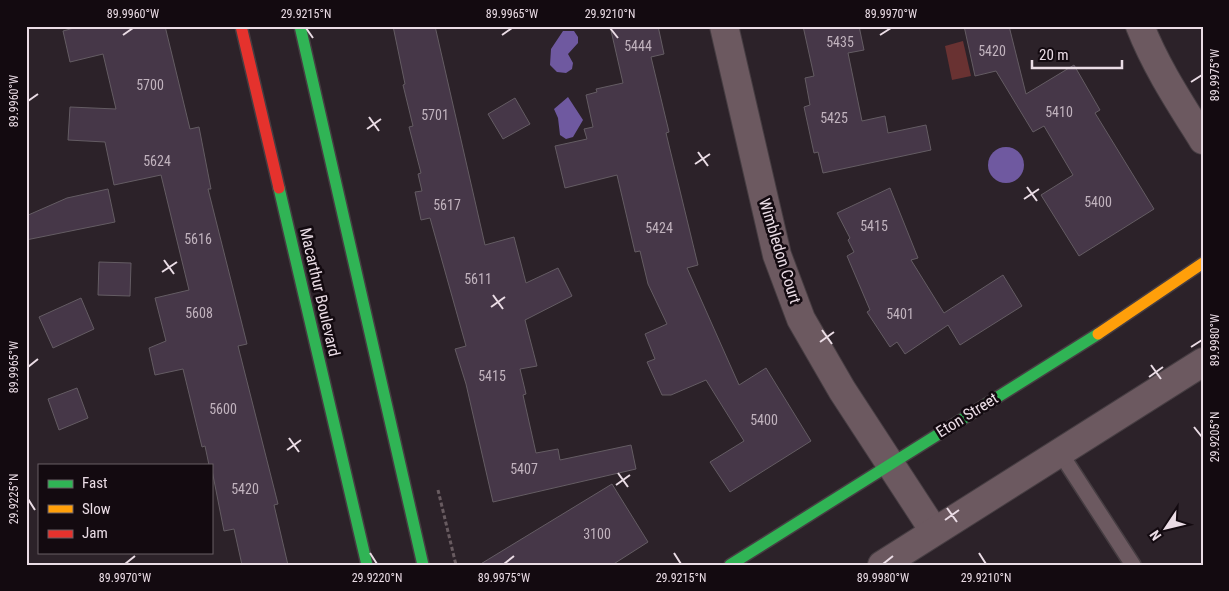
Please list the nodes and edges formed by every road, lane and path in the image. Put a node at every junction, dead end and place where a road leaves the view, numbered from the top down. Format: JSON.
{"nodes":[{"id":1,"x":241,"y":26,"type":"edge"},
{"id":2,"x":300,"y":26,"type":"edge"},
{"id":3,"x":724,"y":26,"type":"edge"},
{"id":4,"x":1140,"y":26,"type":"edge"},
{"id":5,"x":1203,"y":140,"type":"edge"},
{"id":6,"x":1203,"y":263,"type":"edge"},
{"id":7,"x":1203,"y":362,"type":"edge"},
{"id":8,"x":1059,"y":451,"type":"junction"},
{"id":9,"x":889,"y":463,"type":"junction"},
{"id":10,"x":443,"y":510,"type":"dead end"},
{"id":11,"x":934,"y":531,"type":"junction"},
{"id":12,"x":367,"y":565,"type":"edge"},
{"id":13,"x":423,"y":565,"type":"edge"},
{"id":14,"x":456,"y":565,"type":"edge"},
{"id":15,"x":730,"y":565,"type":"edge"},
{"id":16,"x":882,"y":565,"type":"edge"},
{"id":17,"x":1133,"y":565,"type":"edge"}],
"edges":[{"from":1,"to":12,"type":"street","name":"Macarthur Boulevard"},
{"from":2,"to":13,"type":"street"},
{"from":3,"to":9,"type":"street","name":"Wimbledon Court"},
{"from":4,"to":5,"type":"street"},
{"from":6,"to":9,"type":"street","name":"Eton Street"},
{"from":7,"to":8,"type":"street"},
{"from":8,"to":11,"type":"street"},
{"from":8,"to":17,"type":"lane"},
{"from":9,"to":11,"type":"street","name":"Wimbledon Court"},
{"from":9,"to":15,"type":"street","name":"Eton Street"},
{"from":10,"to":14,"type":"path"},
{"from":11,"to":16,"type":"street"}]}
